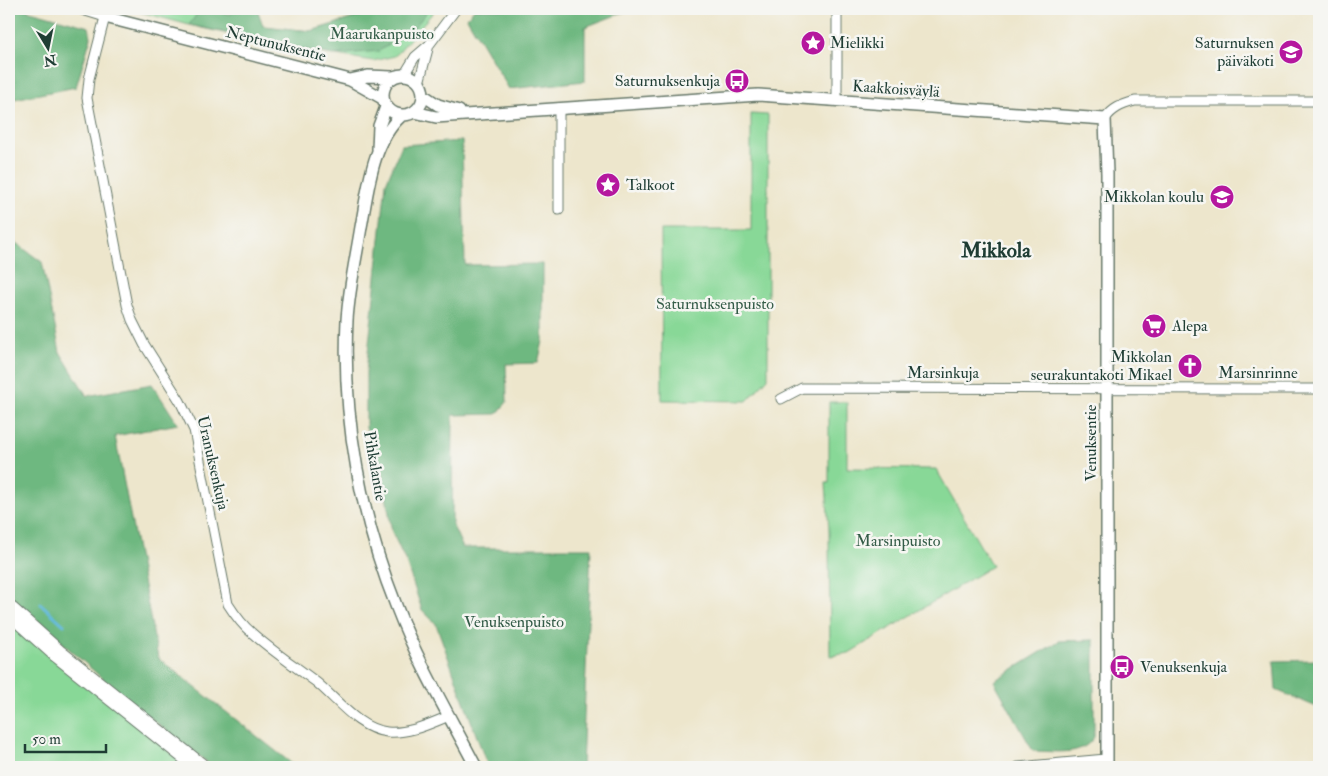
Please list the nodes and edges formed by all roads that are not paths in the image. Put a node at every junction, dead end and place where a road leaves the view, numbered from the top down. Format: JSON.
{"nodes":[{"id":1,"x":79,"y":9,"type":"edge"},
{"id":2,"x":456,"y":9,"type":"edge"},
{"id":3,"x":837,"y":9,"type":"edge"},
{"id":4,"x":106,"y":17,"type":"junction"},
{"id":5,"x":428,"y":45,"type":"junction"},
{"id":6,"x":404,"y":75,"type":"junction"},
{"id":7,"x":392,"y":77,"type":"junction"},
{"id":8,"x":350,"y":80,"type":"junction"},
{"id":9,"x":421,"y":89,"type":"junction"},
{"id":10,"x":837,"y":101,"type":"junction"},
{"id":11,"x":1319,"y":101,"type":"edge"},
{"id":12,"x":384,"y":103,"type":"junction"},
{"id":13,"x":559,"y":108,"type":"junction"},
{"id":14,"x":414,"y":112,"type":"junction"},
{"id":15,"x":465,"y":113,"type":"junction"},
{"id":16,"x":402,"y":116,"type":"junction"},
{"id":17,"x":1105,"y":119,"type":"junction"},
{"id":18,"x":378,"y":151,"type":"junction"},
{"id":19,"x":559,"y":210,"type":"dead end"},
{"id":20,"x":1107,"y":388,"type":"junction"},
{"id":21,"x":1319,"y":389,"type":"edge"},
{"id":22,"x":781,"y":399,"type":"dead end"},
{"id":23,"x":9,"y":610,"type":"edge"},
{"id":24,"x":449,"y":716,"type":"junction"},
{"id":25,"x":1106,"y":763,"type":"edge"},
{"id":26,"x":200,"y":767,"type":"edge"},
{"id":27,"x":476,"y":767,"type":"edge"},
{"id":28,"x":1018,"y":767,"type":"edge"}],
"edges":[{"from":1,"to":4,"type":"street","name":"Neptunuksentie"},
{"from":2,"to":5,"type":"street"},
{"from":3,"to":10,"type":"street"},
{"from":4,"to":8,"type":"street","name":"Neptunuksentie"},
{"from":4,"to":24,"type":"street","name":"Uranuksenkuja"},
{"from":5,"to":6,"type":"street"},
{"from":5,"to":9,"type":"street"},
{"from":6,"to":7,"type":"street"},
{"from":6,"to":9,"type":"street"},
{"from":7,"to":8,"type":"street","name":"Neptunuksentie"},
{"from":7,"to":12,"type":"street"},
{"from":8,"to":12,"type":"street","name":"Neptunuksentie"},
{"from":9,"to":14,"type":"street"},
{"from":9,"to":15,"type":"street","name":"Kaakkoisväylä"},
{"from":10,"to":13,"type":"street","name":"Kaakkoisväylä"},
{"from":10,"to":17,"type":"street","name":"Kaakkoisväylä"},
{"from":11,"to":17,"type":"street"},
{"from":12,"to":16,"type":"street"},
{"from":12,"to":18,"type":"street","name":"Pihkalantie"},
{"from":13,"to":15,"type":"street","name":"Kaakkoisväylä"},
{"from":13,"to":19,"type":"street"},
{"from":14,"to":15,"type":"street","name":"Kaakkoisväylä"},
{"from":14,"to":16,"type":"street"},
{"from":16,"to":18,"type":"street","name":"Pihkalantie"},
{"from":17,"to":20,"type":"street","name":"Venuksentie"},
{"from":18,"to":24,"type":"street","name":"Pihkalantie"},
{"from":20,"to":21,"type":"street","name":"Marsinrinne"},
{"from":20,"to":22,"type":"street","name":"Marsinkuja"},
{"from":20,"to":25,"type":"street","name":"Venuksentie"},
{"from":23,"to":26,"type":"highway"},
{"from":24,"to":27,"type":"street","name":"Pihkalantie"},
{"from":25,"to":28,"type":"street"}]}
